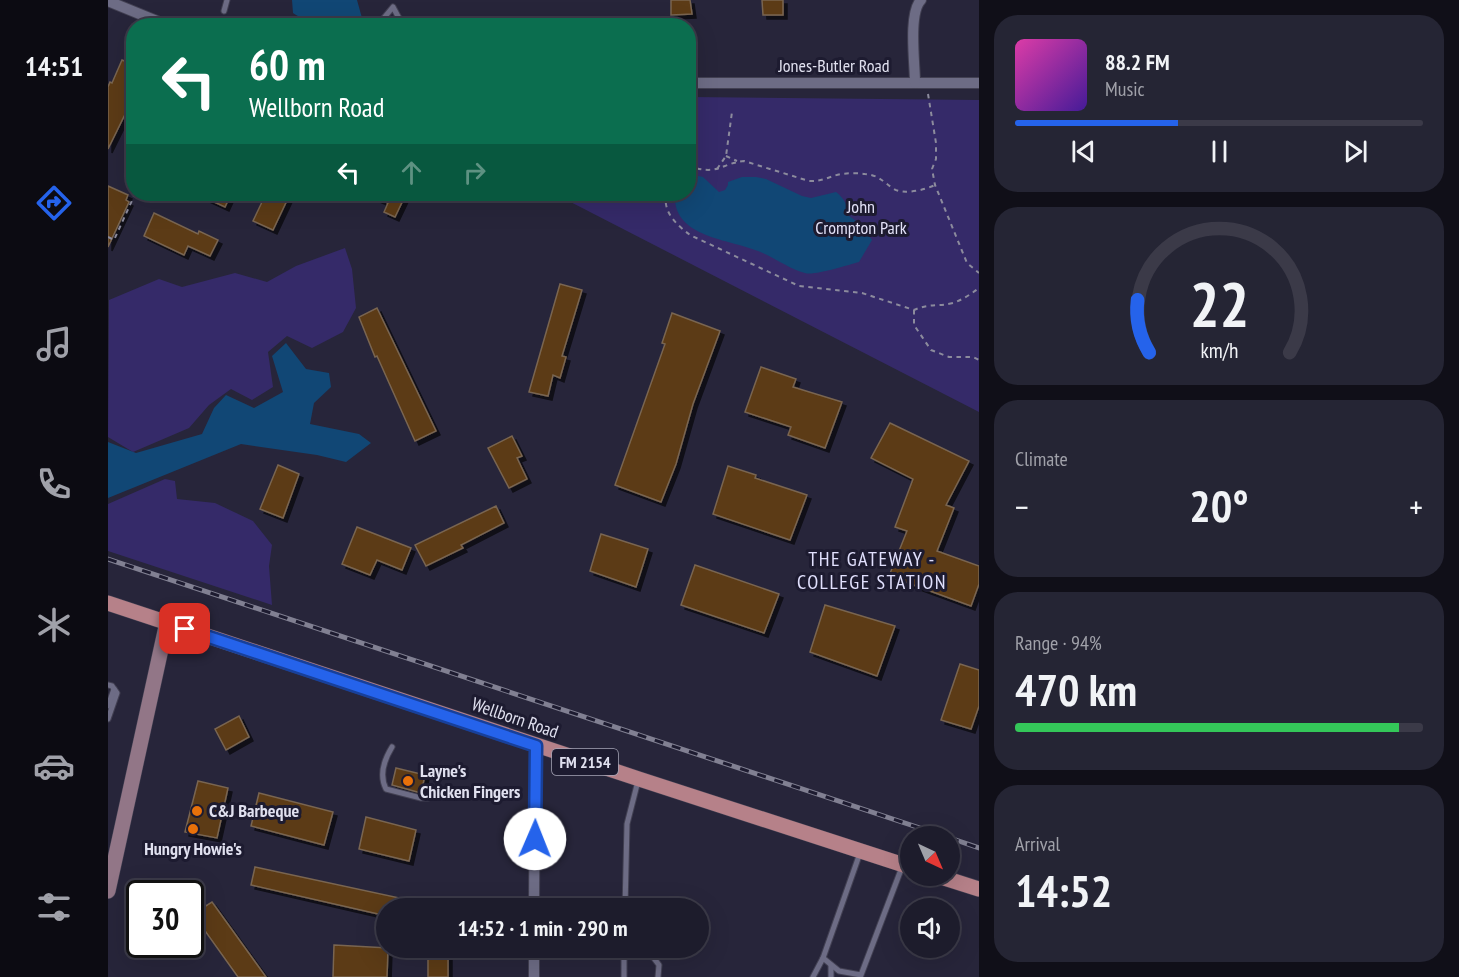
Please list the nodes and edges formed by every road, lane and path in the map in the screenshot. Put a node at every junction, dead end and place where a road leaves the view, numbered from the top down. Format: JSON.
{"nodes":[{"id":1,"x":227,"y":0,"type":"edge"},
{"id":2,"x":921,"y":0,"type":"edge"},
{"id":3,"x":108,"y":2,"type":"edge"},
{"id":4,"x":224,"y":10,"type":"dead end"},
{"id":5,"x":149,"y":18,"type":"edge"},
{"id":6,"x":384,"y":18,"type":"edge"},
{"id":7,"x":399,"y":18,"type":"edge"},
{"id":8,"x":928,"y":82,"type":"junction"},
{"id":9,"x":696,"y":83,"type":"edge"},
{"id":10,"x":915,"y":83,"type":"junction"},
{"id":11,"x":979,"y":83,"type":"edge"},
{"id":12,"x":732,"y":112,"type":"dead end"},
{"id":13,"x":726,"y":156,"type":"junction"},
{"id":14,"x":737,"y":162,"type":"junction"},
{"id":15,"x":696,"y":169,"type":"edge"},
{"id":16,"x":716,"y":170,"type":"junction"},
{"id":17,"x":935,"y":185,"type":"junction"},
{"id":18,"x":132,"y":201,"type":"edge"},
{"id":19,"x":667,"y":201,"type":"edge"},
{"id":20,"x":108,"y":237,"type":"edge"},
{"id":21,"x":979,"y":273,"type":"edge"},
{"id":22,"x":979,"y":288,"type":"edge"},
{"id":23,"x":914,"y":310,"type":"junction"},
{"id":24,"x":979,"y":360,"type":"edge"},
{"id":25,"x":108,"y":603,"type":"edge"},
{"id":26,"x":167,"y":622,"type":"junction"},
{"id":27,"x":108,"y":684,"type":"edge"},
{"id":28,"x":114,"y":689,"type":"junction"},
{"id":29,"x":108,"y":706,"type":"edge"},
{"id":30,"x":108,"y":719,"type":"edge"},
{"id":31,"x":536,"y":746,"type":"junction"},
{"id":32,"x":392,"y":747,"type":"dead end"},
{"id":33,"x":639,"y":779,"type":"junction"},
{"id":34,"x":428,"y":798,"type":"dead end"},
{"id":35,"x":860,"y":851,"type":"junction"},
{"id":36,"x":112,"y":859,"type":"edge"},
{"id":37,"x":900,"y":864,"type":"edge"},
{"id":38,"x":109,"y":882,"type":"edge"},
{"id":39,"x":900,"y":882,"type":"edge"},
{"id":40,"x":960,"y":883,"type":"edge"},
{"id":41,"x":979,"y":889,"type":"edge"},
{"id":42,"x":534,"y":898,"type":"edge"},
{"id":43,"x":625,"y":898,"type":"edge"},
{"id":44,"x":534,"y":958,"type":"edge"},
{"id":45,"x":624,"y":958,"type":"edge"},
{"id":46,"x":654,"y":958,"type":"edge"},
{"id":47,"x":823,"y":958,"type":"junction"},
{"id":48,"x":831,"y":965,"type":"junction"},
{"id":49,"x":860,"y":976,"type":"edge"},
{"id":50,"x":534,"y":977,"type":"edge"},
{"id":51,"x":624,"y":977,"type":"edge"},
{"id":52,"x":658,"y":977,"type":"edge"},
{"id":53,"x":813,"y":977,"type":"edge"},
{"id":54,"x":831,"y":977,"type":"edge"}],
"edges":[{"from":1,"to":4,"type":"lane"},
{"from":2,"to":10,"type":"street"},
{"from":3,"to":5,"type":"street"},
{"from":6,"to":7,"type":"lane"},
{"from":8,"to":10,"type":"street","name":"Jones-Butler Road"},
{"from":8,"to":11,"type":"street","name":"Jones-Butler Road"},
{"from":8,"to":17,"type":"path"},
{"from":9,"to":10,"type":"street","name":"Jones-Butler Road"},
{"from":12,"to":13,"type":"path"},
{"from":13,"to":14,"type":"path"},
{"from":13,"to":16,"type":"path"},
{"from":14,"to":16,"type":"path"},
{"from":14,"to":17,"type":"path"},
{"from":15,"to":16,"type":"path"},
{"from":17,"to":21,"type":"path"},
{"from":18,"to":20,"type":"path"},
{"from":19,"to":23,"type":"path"},
{"from":22,"to":23,"type":"path"},
{"from":23,"to":24,"type":"path"},
{"from":25,"to":26,"type":"main road","name":"Wellborn Road","number":"FM 2154"},
{"from":26,"to":31,"type":"main road","name":"Wellborn Road","number":"FM 2154"},
{"from":26,"to":36,"type":"main road"},
{"from":27,"to":28,"type":"lane"},
{"from":28,"to":29,"type":"lane"},
{"from":28,"to":30,"type":"lane"},
{"from":31,"to":33,"type":"main road","name":"Wellborn Road","number":"FM 2154"},
{"from":31,"to":42,"type":"street"},
{"from":32,"to":34,"type":"lane"},
{"from":33,"to":35,"type":"main road","name":"Wellborn Road","number":"FM 2154"},
{"from":33,"to":43,"type":"lane"},
{"from":35,"to":37,"type":"main road","name":"Wellborn Road","number":"FM 2154"},
{"from":35,"to":47,"type":"lane"},
{"from":36,"to":38,"type":"main road"},
{"from":39,"to":49,"type":"lane"},
{"from":40,"to":41,"type":"main road"},
{"from":44,"to":50,"type":"street"},
{"from":45,"to":51,"type":"lane"},
{"from":46,"to":52,"type":"lane"},
{"from":47,"to":48,"type":"lane"},
{"from":47,"to":53,"type":"lane"},
{"from":48,"to":49,"type":"lane"},
{"from":48,"to":54,"type":"lane"}]}
